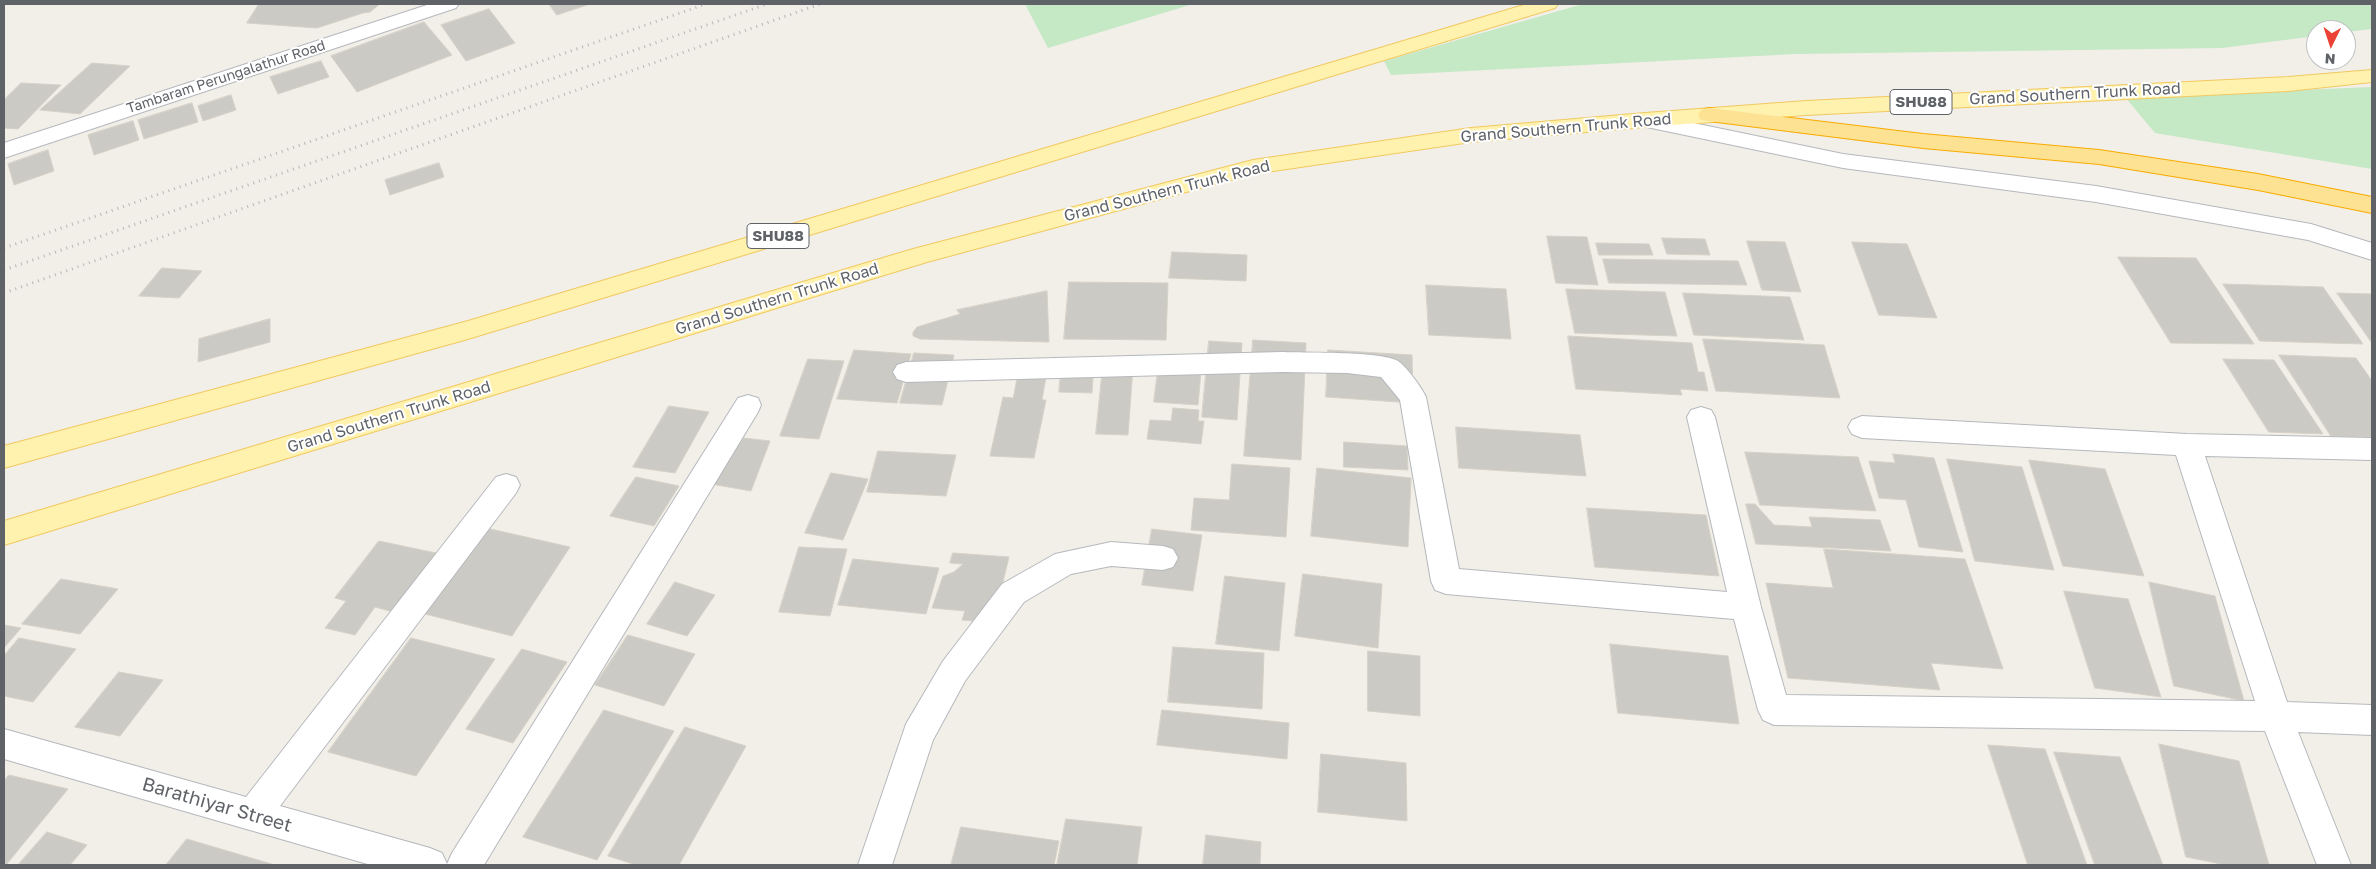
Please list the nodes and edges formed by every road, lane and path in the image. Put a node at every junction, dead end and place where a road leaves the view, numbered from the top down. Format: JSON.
{"nodes":[{"id":1,"x":449,"y":4,"type":"edge"},
{"id":2,"x":1548,"y":4,"type":"edge"},
{"id":3,"x":2372,"y":76,"type":"edge"},
{"id":4,"x":1709,"y":115,"type":"junction"},
{"id":5,"x":1645,"y":120,"type":"junction"},
{"id":6,"x":4,"y":151,"type":"edge"},
{"id":7,"x":2372,"y":205,"type":"edge"},
{"id":8,"x":2372,"y":252,"type":"edge"},
{"id":9,"x":906,"y":372,"type":"dead end"},
{"id":10,"x":748,"y":405,"type":"dead end"},
{"id":11,"x":1701,"y":418,"type":"dead end"},
{"id":12,"x":1862,"y":427,"type":"dead end"},
{"id":13,"x":2186,"y":446,"type":"junction"},
{"id":14,"x":2372,"y":449,"type":"edge"},
{"id":15,"x":4,"y":457,"type":"edge"},
{"id":16,"x":506,"y":485,"type":"dead end"},
{"id":17,"x":4,"y":533,"type":"edge"},
{"id":18,"x":1163,"y":558,"type":"dead end"},
{"id":19,"x":1746,"y":607,"type":"junction"},
{"id":20,"x":2276,"y":716,"type":"junction"},
{"id":21,"x":2372,"y":720,"type":"edge"},
{"id":22,"x":4,"y":744,"type":"edge"},
{"id":23,"x":252,"y":815,"type":"junction"},
{"id":24,"x":430,"y":865,"type":"edge"},
{"id":25,"x":464,"y":865,"type":"edge"},
{"id":26,"x":875,"y":865,"type":"edge"},
{"id":27,"x":2334,"y":865,"type":"edge"}],
"edges":[{"from":1,"to":6,"type":"street","name":"Tambaram Perungalathur Road"},
{"from":2,"to":15,"type":"main road","number":"SHU88"},
{"from":3,"to":4,"type":"main road","name":"Grand Southern Trunk Road","number":"SHU88"},
{"from":4,"to":5,"type":"main road","name":"Grand Southern Trunk Road","number":"SHU88"},
{"from":4,"to":7,"type":"highway"},
{"from":5,"to":8,"type":"street"},
{"from":5,"to":17,"type":"main road","name":"Grand Southern Trunk Road","number":"SHU88"},
{"from":9,"to":19,"type":"street"},
{"from":10,"to":25,"type":"street"},
{"from":11,"to":19,"type":"street"},
{"from":12,"to":13,"type":"street"},
{"from":13,"to":14,"type":"street"},
{"from":13,"to":20,"type":"street"},
{"from":16,"to":23,"type":"street"},
{"from":18,"to":26,"type":"street"},
{"from":19,"to":20,"type":"street"},
{"from":20,"to":21,"type":"street"},
{"from":20,"to":27,"type":"street"},
{"from":22,"to":23,"type":"street","name":"Barathiyar Street"},
{"from":23,"to":24,"type":"street","name":"Barathiyar Street"}]}
